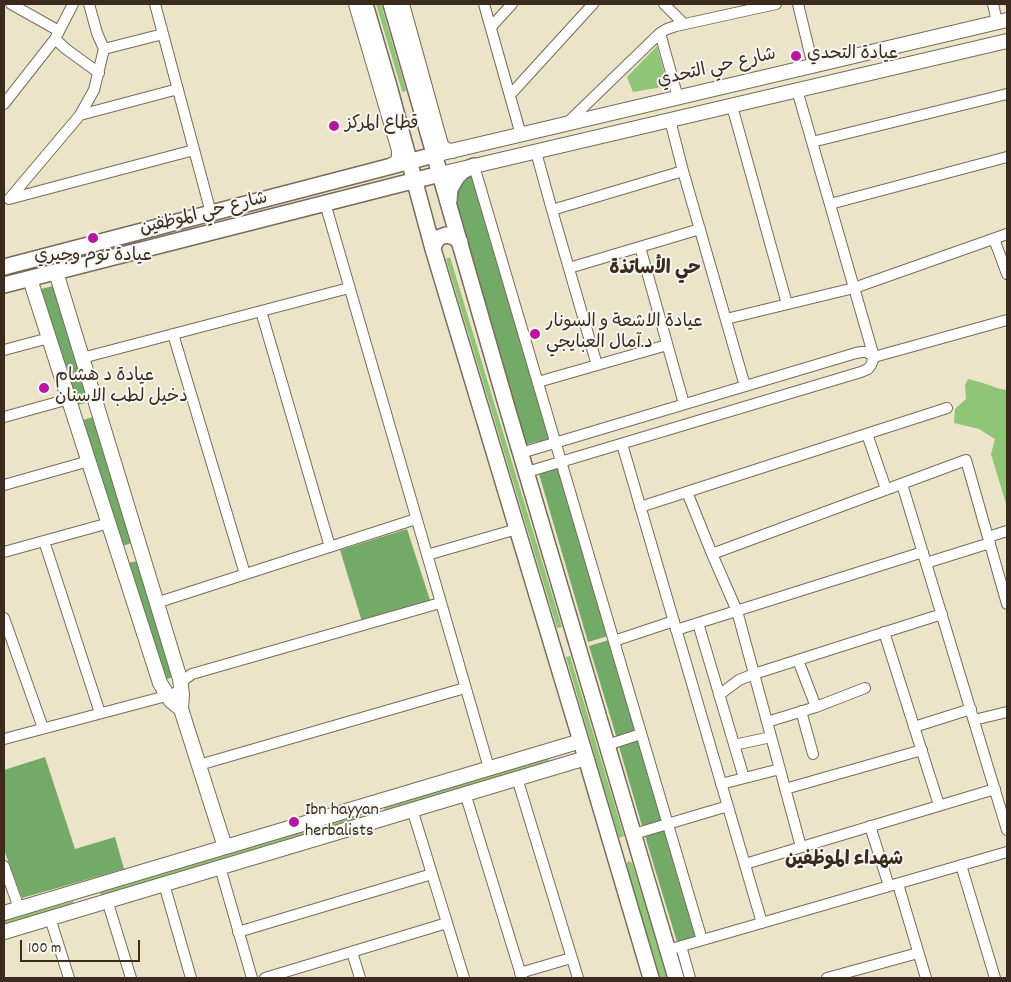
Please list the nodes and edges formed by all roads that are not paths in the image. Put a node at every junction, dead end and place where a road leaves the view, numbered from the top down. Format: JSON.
{"nodes":[{"id":1,"x":11,"y":4,"type":"edge"},
{"id":2,"x":73,"y":4,"type":"edge"},
{"id":3,"x":89,"y":4,"type":"edge"},
{"id":4,"x":155,"y":4,"type":"edge"},
{"id":5,"x":356,"y":4,"type":"edge"},
{"id":6,"x":365,"y":4,"type":"edge"},
{"id":7,"x":391,"y":4,"type":"edge"},
{"id":8,"x":402,"y":4,"type":"edge"},
{"id":9,"x":484,"y":4,"type":"edge"},
{"id":10,"x":512,"y":4,"type":"edge"},
{"id":11,"x":593,"y":4,"type":"edge"},
{"id":12,"x":664,"y":4,"type":"edge"},
{"id":13,"x":776,"y":4,"type":"edge"},
{"id":14,"x":798,"y":4,"type":"edge"},
{"id":15,"x":993,"y":4,"type":"edge"},
{"id":16,"x":1002,"y":21,"type":"edge"},
{"id":17,"x":684,"y":24,"type":"junction"},
{"id":18,"x":491,"y":27,"type":"junction"},
{"id":19,"x":660,"y":33,"type":"junction"},
{"id":20,"x":163,"y":34,"type":"junction"},
{"id":21,"x":57,"y":35,"type":"junction"},
{"id":22,"x":412,"y":38,"type":"junction"},
{"id":23,"x":1007,"y":41,"type":"edge"},
{"id":24,"x":912,"y":43,"type":"junction"},
{"id":25,"x":104,"y":49,"type":"junction"},
{"id":26,"x":870,"y":52,"type":"junction"},
{"id":27,"x":376,"y":56,"type":"junction"},
{"id":28,"x":915,"y":63,"type":"junction"},
{"id":29,"x":813,"y":66,"type":"junction"},
{"id":30,"x":877,"y":71,"type":"junction"},
{"id":31,"x":98,"y":73,"type":"junction"},
{"id":32,"x":773,"y":75,"type":"junction"},
{"id":33,"x":412,"y":77,"type":"junction"},
{"id":34,"x":744,"y":82,"type":"junction"},
{"id":35,"x":389,"y":86,"type":"junction"},
{"id":36,"x":178,"y":89,"type":"junction"},
{"id":37,"x":797,"y":90,"type":"junction"},
{"id":38,"x":779,"y":94,"type":"junction"},
{"id":39,"x":1007,"y":94,"type":"edge"},
{"id":40,"x":510,"y":95,"type":"junction"},
{"id":41,"x":678,"y":98,"type":"junction"},
{"id":42,"x":751,"y":101,"type":"junction"},
{"id":43,"x":4,"y":104,"type":"edge"},
{"id":44,"x":732,"y":106,"type":"junction"},
{"id":45,"x":80,"y":115,"type":"junction"},
{"id":46,"x":670,"y":120,"type":"junction"},
{"id":47,"x":566,"y":124,"type":"junction"},
{"id":48,"x":517,"y":136,"type":"junction"},
{"id":49,"x":812,"y":142,"type":"junction"},
{"id":50,"x":194,"y":150,"type":"junction"},
{"id":51,"x":453,"y":151,"type":"junction"},
{"id":52,"x":536,"y":152,"type":"junction"},
{"id":53,"x":434,"y":155,"type":"junction"},
{"id":54,"x":518,"y":156,"type":"junction"},
{"id":55,"x":1007,"y":157,"type":"edge"},
{"id":56,"x":408,"y":162,"type":"junction"},
{"id":57,"x":390,"y":166,"type":"junction"},
{"id":58,"x":474,"y":166,"type":"junction"},
{"id":59,"x":683,"y":171,"type":"junction"},
{"id":60,"x":440,"y":174,"type":"junction"},
{"id":61,"x":414,"y":181,"type":"junction"},
{"id":62,"x":288,"y":193,"type":"junction"},
{"id":63,"x":7,"y":199,"type":"edge"},
{"id":64,"x":264,"y":199,"type":"junction"},
{"id":65,"x":325,"y":203,"type":"junction"},
{"id":66,"x":830,"y":204,"type":"junction"},
{"id":67,"x":449,"y":205,"type":"junction"},
{"id":68,"x":552,"y":210,"type":"junction"},
{"id":69,"x":293,"y":211,"type":"junction"},
{"id":70,"x":211,"y":213,"type":"junction"},
{"id":71,"x":270,"y":217,"type":"junction"},
{"id":72,"x":167,"y":224,"type":"junction"},
{"id":73,"x":700,"y":229,"type":"junction"},
{"id":74,"x":143,"y":231,"type":"junction"},
{"id":75,"x":1007,"y":234,"type":"edge"},
{"id":76,"x":994,"y":238,"type":"junction"},
{"id":77,"x":172,"y":242,"type":"junction"},
{"id":78,"x":460,"y":242,"type":"junction"},
{"id":79,"x":640,"y":247,"type":"junction"},
{"id":80,"x":148,"y":248,"type":"junction"},
{"id":81,"x":433,"y":249,"type":"junction"},
{"id":82,"x":4,"y":267,"type":"edge"},
{"id":83,"x":569,"y":268,"type":"junction"},
{"id":84,"x":56,"y":272,"type":"junction"},
{"id":85,"x":1007,"y":274,"type":"edge"},
{"id":86,"x":30,"y":278,"type":"junction"},
{"id":87,"x":4,"y":285,"type":"edge"},
{"id":88,"x":349,"y":288,"type":"junction"},
{"id":89,"x":854,"y":288,"type":"junction"},
{"id":90,"x":787,"y":304,"type":"junction"},
{"id":91,"x":262,"y":311,"type":"junction"},
{"id":92,"x":726,"y":320,"type":"junction"},
{"id":93,"x":1007,"y":320,"type":"edge"},
{"id":94,"x":173,"y":334,"type":"junction"},
{"id":95,"x":49,"y":338,"type":"junction"},
{"id":96,"x":667,"y":345,"type":"junction"},
{"id":97,"x":4,"y":350,"type":"edge"},
{"id":98,"x":874,"y":357,"type":"junction"},
{"id":99,"x":82,"y":358,"type":"junction"},
{"id":100,"x":597,"y":365,"type":"junction"},
{"id":101,"x":538,"y":382,"type":"junction"},
{"id":102,"x":745,"y":386,"type":"junction"},
{"id":103,"x":69,"y":399,"type":"junction"},
{"id":104,"x":684,"y":404,"type":"junction"},
{"id":105,"x":97,"y":408,"type":"junction"},
{"id":106,"x":947,"y":408,"type":"dead end"},
{"id":107,"x":74,"y":416,"type":"junction"},
{"id":108,"x":4,"y":417,"type":"edge"},
{"id":109,"x":867,"y":434,"type":"junction"},
{"id":110,"x":556,"y":443,"type":"junction"},
{"id":111,"x":622,"y":444,"type":"junction"},
{"id":112,"x":521,"y":453,"type":"junction"},
{"id":113,"x":89,"y":461,"type":"junction"},
{"id":114,"x":561,"y":462,"type":"junction"},
{"id":115,"x":527,"y":472,"type":"junction"},
{"id":116,"x":4,"y":484,"type":"edge"},
{"id":117,"x":902,"y":484,"type":"junction"},
{"id":118,"x":886,"y":489,"type":"junction"},
{"id":119,"x":687,"y":492,"type":"junction"},
{"id":120,"x":640,"y":507,"type":"junction"},
{"id":121,"x":416,"y":519,"type":"junction"},
{"id":122,"x":108,"y":523,"type":"junction"},
{"id":123,"x":517,"y":528,"type":"junction"},
{"id":124,"x":1007,"y":531,"type":"edge"},
{"id":125,"x":989,"y":540,"type":"junction"},
{"id":126,"x":44,"y":541,"type":"junction"},
{"id":127,"x":330,"y":547,"type":"junction"},
{"id":128,"x":140,"y":550,"type":"junction"},
{"id":129,"x":4,"y":552,"type":"edge"},
{"id":130,"x":923,"y":552,"type":"junction"},
{"id":131,"x":712,"y":554,"type":"junction"},
{"id":132,"x":119,"y":556,"type":"junction"},
{"id":133,"x":427,"y":556,"type":"junction"},
{"id":134,"x":926,"y":563,"type":"junction"},
{"id":135,"x":245,"y":574,"type":"junction"},
{"id":136,"x":440,"y":602,"type":"junction"},
{"id":137,"x":156,"y":603,"type":"junction"},
{"id":138,"x":1007,"y":604,"type":"edge"},
{"id":139,"x":737,"y":611,"type":"junction"},
{"id":140,"x":942,"y":614,"type":"junction"},
{"id":141,"x":4,"y":618,"type":"edge"},
{"id":142,"x":698,"y":623,"type":"junction"},
{"id":143,"x":675,"y":625,"type":"junction"},
{"id":144,"x":574,"y":632,"type":"junction"},
{"id":145,"x":884,"y":632,"type":"junction"},
{"id":146,"x":550,"y":640,"type":"junction"},
{"id":147,"x":614,"y":641,"type":"junction"},
{"id":148,"x":580,"y":653,"type":"junction"},
{"id":149,"x":556,"y":659,"type":"junction"},
{"id":150,"x":798,"y":660,"type":"junction"},
{"id":151,"x":754,"y":674,"type":"junction"},
{"id":152,"x":181,"y":686,"type":"junction"},
{"id":153,"x":465,"y":688,"type":"junction"},
{"id":154,"x":865,"y":688,"type":"dead end"},
{"id":155,"x":167,"y":695,"type":"junction"},
{"id":156,"x":719,"y":695,"type":"junction"},
{"id":157,"x":816,"y":706,"type":"junction"},
{"id":158,"x":971,"y":709,"type":"junction"},
{"id":159,"x":181,"y":710,"type":"junction"},
{"id":160,"x":801,"y":711,"type":"junction"},
{"id":161,"x":100,"y":712,"type":"junction"},
{"id":162,"x":1007,"y":712,"type":"edge"},
{"id":163,"x":974,"y":720,"type":"junction"},
{"id":164,"x":766,"y":722,"type":"junction"},
{"id":165,"x":914,"y":726,"type":"junction"},
{"id":166,"x":43,"y":728,"type":"junction"},
{"id":167,"x":641,"y":734,"type":"junction"},
{"id":168,"x":771,"y":737,"type":"junction"},
{"id":169,"x":4,"y":738,"type":"edge"},
{"id":170,"x":581,"y":742,"type":"junction"},
{"id":171,"x":607,"y":744,"type":"junction"},
{"id":172,"x":734,"y":745,"type":"junction"},
{"id":173,"x":922,"y":750,"type":"junction"},
{"id":174,"x":546,"y":752,"type":"junction"},
{"id":175,"x":813,"y":754,"type":"dead end"},
{"id":176,"x":586,"y":758,"type":"junction"},
{"id":177,"x":199,"y":764,"type":"junction"},
{"id":178,"x":489,"y":768,"type":"junction"},
{"id":179,"x":550,"y":768,"type":"junction"},
{"id":180,"x":780,"y":769,"type":"junction"},
{"id":181,"x":517,"y":778,"type":"junction"},
{"id":182,"x":744,"y":778,"type":"junction"},
{"id":183,"x":722,"y":784,"type":"junction"},
{"id":184,"x":995,"y":789,"type":"junction"},
{"id":185,"x":785,"y":790,"type":"junction"},
{"id":186,"x":465,"y":794,"type":"junction"},
{"id":187,"x":381,"y":800,"type":"junction"},
{"id":188,"x":361,"y":806,"type":"junction"},
{"id":189,"x":728,"y":806,"type":"junction"},
{"id":190,"x":939,"y":806,"type":"junction"},
{"id":191,"x":412,"y":809,"type":"junction"},
{"id":192,"x":385,"y":817,"type":"junction"},
{"id":193,"x":366,"y":823,"type":"junction"},
{"id":194,"x":668,"y":824,"type":"junction"},
{"id":195,"x":870,"y":826,"type":"junction"},
{"id":196,"x":1007,"y":830,"type":"edge"},
{"id":197,"x":634,"y":835,"type":"junction"},
{"id":198,"x":612,"y":844,"type":"junction"},
{"id":199,"x":225,"y":847,"type":"junction"},
{"id":200,"x":800,"y":847,"type":"junction"},
{"id":201,"x":1007,"y":852,"type":"edge"},
{"id":202,"x":641,"y":859,"type":"junction"},
{"id":203,"x":745,"y":864,"type":"junction"},
{"id":204,"x":961,"y":865,"type":"junction"},
{"id":205,"x":4,"y":866,"type":"edge"},
{"id":206,"x":618,"y":866,"type":"junction"},
{"id":207,"x":220,"y":867,"type":"junction"},
{"id":208,"x":432,"y":874,"type":"junction"},
{"id":209,"x":164,"y":884,"type":"junction"},
{"id":210,"x":95,"y":885,"type":"junction"},
{"id":211,"x":893,"y":885,"type":"junction"},
{"id":212,"x":76,"y":891,"type":"junction"},
{"id":213,"x":105,"y":901,"type":"junction"},
{"id":214,"x":19,"y":908,"type":"junction"},
{"id":215,"x":80,"y":908,"type":"junction"},
{"id":216,"x":4,"y":913,"type":"edge"},
{"id":217,"x":50,"y":918,"type":"junction"},
{"id":218,"x":448,"y":923,"type":"junction"},
{"id":219,"x":762,"y":923,"type":"junction"},
{"id":220,"x":4,"y":932,"type":"edge"},
{"id":221,"x":238,"y":932,"type":"junction"},
{"id":222,"x":702,"y":940,"type":"junction"},
{"id":223,"x":674,"y":948,"type":"junction"},
{"id":224,"x":352,"y":952,"type":"junction"},
{"id":225,"x":918,"y":953,"type":"junction"},
{"id":226,"x":571,"y":958,"type":"junction"},
{"id":227,"x":521,"y":976,"type":"edge"},
{"id":228,"x":69,"y":978,"type":"edge"},
{"id":229,"x":131,"y":978,"type":"edge"},
{"id":230,"x":192,"y":978,"type":"edge"},
{"id":231,"x":252,"y":978,"type":"edge"},
{"id":232,"x":265,"y":978,"type":"edge"},
{"id":233,"x":360,"y":978,"type":"edge"},
{"id":234,"x":463,"y":978,"type":"edge"},
{"id":235,"x":578,"y":978,"type":"edge"},
{"id":236,"x":650,"y":978,"type":"edge"},
{"id":237,"x":676,"y":978,"type":"edge"},
{"id":238,"x":690,"y":978,"type":"edge"},
{"id":239,"x":827,"y":978,"type":"edge"},
{"id":240,"x":926,"y":978,"type":"edge"},
{"id":241,"x":995,"y":978,"type":"edge"}],
"edges":[{"from":1,"to":21,"type":"street"},
{"from":2,"to":21,"type":"street"},
{"from":3,"to":25,"type":"street"},
{"from":4,"to":20,"type":"street"},
{"from":5,"to":27,"type":"main road"},
{"from":6,"to":27,"type":"main road"},
{"from":7,"to":33,"type":"main road"},
{"from":8,"to":22,"type":"main road"},
{"from":9,"to":18,"type":"street"},
{"from":10,"to":18,"type":"street"},
{"from":11,"to":40,"type":"street"},
{"from":12,"to":17,"type":"street"},
{"from":13,"to":17,"type":"street"},
{"from":14,"to":29,"type":"street"},
{"from":15,"to":16,"type":"street"},
{"from":16,"to":24,"type":"main road","name":"شارع حي التحدي"},
{"from":17,"to":19,"type":"street"},
{"from":18,"to":40,"type":"street"},
{"from":19,"to":41,"type":"street"},
{"from":19,"to":47,"type":"street"},
{"from":20,"to":25,"type":"street"},
{"from":20,"to":36,"type":"street"},
{"from":21,"to":31,"type":"street"},
{"from":21,"to":43,"type":"street"},
{"from":22,"to":33,"type":"main road"},
{"from":22,"to":51,"type":"main road"},
{"from":23,"to":28,"type":"main road"},
{"from":24,"to":26,"type":"main road","name":"شارع حي التحدي"},
{"from":24,"to":28,"type":"main road"},
{"from":25,"to":31,"type":"street"},
{"from":26,"to":29,"type":"main road","name":"شارع حي التحدي"},
{"from":26,"to":30,"type":"main road"},
{"from":27,"to":35,"type":"main road"},
{"from":27,"to":57,"type":"main road"},
{"from":28,"to":30,"type":"main road"},
{"from":29,"to":32,"type":"main road","name":"شارع حي التحدي"},
{"from":30,"to":37,"type":"main road"},
{"from":31,"to":45,"type":"street"},
{"from":32,"to":34,"type":"main road","name":"شارع حي التحدي"},
{"from":32,"to":38,"type":"main road"},
{"from":33,"to":35,"type":"main road"},
{"from":33,"to":53,"type":"main road"},
{"from":34,"to":41,"type":"main road","name":"شارع حي التحدي"},
{"from":34,"to":42,"type":"main road"},
{"from":35,"to":56,"type":"main road"},
{"from":36,"to":45,"type":"street"},
{"from":36,"to":50,"type":"street"},
{"from":37,"to":38,"type":"main road"},
{"from":37,"to":49,"type":"street"},
{"from":38,"to":42,"type":"main road"},
{"from":39,"to":49,"type":"street"},
{"from":40,"to":48,"type":"street"},
{"from":41,"to":47,"type":"main road","name":"شارع حي التحدي"},
{"from":42,"to":44,"type":"main road"},
{"from":44,"to":46,"type":"main road"},
{"from":44,"to":90,"type":"street"},
{"from":45,"to":63,"type":"street"},
{"from":46,"to":52,"type":"main road"},
{"from":46,"to":59,"type":"street"},
{"from":47,"to":48,"type":"main road","name":"شارع حي التحدي"},
{"from":48,"to":51,"type":"main road","name":"شارع حي التحدي"},
{"from":48,"to":54,"type":"main road"},
{"from":49,"to":66,"type":"street"},
{"from":50,"to":63,"type":"street"},
{"from":50,"to":70,"type":"street"},
{"from":51,"to":53,"type":"main road","name":"شارع حي التحدي"},
{"from":52,"to":54,"type":"main road"},
{"from":52,"to":68,"type":"street"},
{"from":53,"to":56,"type":"main road","name":"شارع حي الموظفين"},
{"from":53,"to":60,"type":"main road"},
{"from":54,"to":58,"type":"main road"},
{"from":55,"to":66,"type":"street"},
{"from":56,"to":57,"type":"main road","name":"شارع حي الموظفين"},
{"from":56,"to":61,"type":"main road"},
{"from":57,"to":62,"type":"main road","name":"شارع حي الموظفين"},
{"from":58,"to":60,"type":"main road"},
{"from":58,"to":67,"type":"main road"},
{"from":58,"to":101,"type":"street"},
{"from":59,"to":68,"type":"street"},
{"from":59,"to":73,"type":"street"},
{"from":60,"to":61,"type":"main road","name":"شارع حي الموظفين"},
{"from":60,"to":67,"type":"main road"},
{"from":61,"to":65,"type":"main road","name":"شارع حي الموظفين"},
{"from":61,"to":81,"type":"main road"},
{"from":62,"to":64,"type":"main road","name":"شارع حي الموظفين"},
{"from":62,"to":69,"type":"main road"},
{"from":64,"to":70,"type":"main road","name":"شارع حي الموظفين"},
{"from":64,"to":71,"type":"main road"},
{"from":65,"to":69,"type":"main road","name":"شارع حي الموظفين"},
{"from":65,"to":88,"type":"street"},
{"from":66,"to":89,"type":"street"},
{"from":67,"to":78,"type":"main road"},
{"from":68,"to":83,"type":"street"},
{"from":69,"to":71,"type":"main road","name":"شارع حي الموظفين"},
{"from":70,"to":72,"type":"main road","name":"شارع حي الموظفين"},
{"from":71,"to":77,"type":"main road","name":"شارع حي الموظفين"},
{"from":72,"to":74,"type":"main road","name":"شارع حي الموظفين"},
{"from":72,"to":77,"type":"main road"},
{"from":73,"to":79,"type":"street"},
{"from":73,"to":92,"type":"street"},
{"from":74,"to":80,"type":"main road"},
{"from":74,"to":82,"type":"main road","name":"شارع حي الموظفين"},
{"from":75,"to":76,"type":"street"},
{"from":76,"to":85,"type":"street"},
{"from":76,"to":89,"type":"street"},
{"from":77,"to":80,"type":"main road","name":"شارع حي الموظفين"},
{"from":78,"to":81,"type":"main road"},
{"from":78,"to":112,"type":"main road"},
{"from":79,"to":83,"type":"street"},
{"from":79,"to":96,"type":"street"},
{"from":80,"to":84,"type":"main road","name":"شارع حي الموظفين"},
{"from":81,"to":123,"type":"main road"},
{"from":83,"to":100,"type":"street"},
{"from":84,"to":86,"type":"main road","name":"شارع حي الموظفين"},
{"from":84,"to":99,"type":"main road"},
{"from":86,"to":87,"type":"main road","name":"شارع حي الموظفين"},
{"from":86,"to":95,"type":"main road"},
{"from":88,"to":91,"type":"street"},
{"from":88,"to":121,"type":"street"},
{"from":89,"to":90,"type":"street"},
{"from":89,"to":98,"type":"street"},
{"from":90,"to":92,"type":"street"},
{"from":91,"to":94,"type":"street"},
{"from":91,"to":127,"type":"street"},
{"from":92,"to":102,"type":"street"},
{"from":93,"to":98,"type":"street"},
{"from":94,"to":99,"type":"street"},
{"from":94,"to":135,"type":"street"},
{"from":95,"to":97,"type":"street"},
{"from":95,"to":103,"type":"main road"},
{"from":96,"to":100,"type":"street"},
{"from":96,"to":104,"type":"street"},
{"from":98,"to":102,"type":"street"},
{"from":98,"to":111,"type":"street"},
{"from":99,"to":105,"type":"main road"},
{"from":100,"to":101,"type":"street"},
{"from":101,"to":110,"type":"street"},
{"from":102,"to":104,"type":"street"},
{"from":103,"to":107,"type":"main road"},
{"from":103,"to":108,"type":"street"},
{"from":104,"to":110,"type":"street"},
{"from":105,"to":107,"type":"main road"},
{"from":105,"to":128,"type":"main road"},
{"from":106,"to":109,"type":"street"},
{"from":107,"to":113,"type":"main road"},
{"from":109,"to":118,"type":"street"},
{"from":109,"to":119,"type":"street"},
{"from":110,"to":112,"type":"street"},
{"from":110,"to":114,"type":"street"},
{"from":111,"to":114,"type":"street"},
{"from":111,"to":120,"type":"street"},
{"from":112,"to":115,"type":"main road"},
{"from":113,"to":116,"type":"street"},
{"from":113,"to":122,"type":"main road"},
{"from":114,"to":115,"type":"street"},
{"from":114,"to":147,"type":"street"},
{"from":115,"to":144,"type":"main road"},
{"from":117,"to":118,"type":"street"},
{"from":117,"to":125,"type":"street"},
{"from":117,"to":130,"type":"street"},
{"from":118,"to":131,"type":"street"},
{"from":119,"to":120,"type":"street"},
{"from":119,"to":131,"type":"street"},
{"from":120,"to":143,"type":"street"},
{"from":121,"to":127,"type":"street"},
{"from":121,"to":133,"type":"street"},
{"from":122,"to":126,"type":"street"},
{"from":122,"to":132,"type":"main road"},
{"from":123,"to":133,"type":"street"},
{"from":123,"to":146,"type":"main road"},
{"from":124,"to":125,"type":"street"},
{"from":125,"to":134,"type":"street"},
{"from":125,"to":138,"type":"street"},
{"from":126,"to":129,"type":"street"},
{"from":126,"to":161,"type":"street"},
{"from":127,"to":135,"type":"street"},
{"from":128,"to":132,"type":"main road"},
{"from":128,"to":137,"type":"main road"},
{"from":130,"to":134,"type":"street"},
{"from":130,"to":139,"type":"street"},
{"from":131,"to":139,"type":"street"},
{"from":132,"to":155,"type":"main road"},
{"from":133,"to":136,"type":"street"},
{"from":134,"to":140,"type":"street"},
{"from":135,"to":137,"type":"street"},
{"from":136,"to":152,"type":"street"},
{"from":136,"to":153,"type":"street"},
{"from":137,"to":152,"type":"main road"},
{"from":139,"to":142,"type":"street"},
{"from":139,"to":151,"type":"street"},
{"from":140,"to":145,"type":"street"},
{"from":140,"to":158,"type":"street"},
{"from":141,"to":166,"type":"street"},
{"from":142,"to":143,"type":"street"},
{"from":142,"to":156,"type":"street"},
{"from":143,"to":147,"type":"street"},
{"from":143,"to":183,"type":"street"},
{"from":144,"to":146,"type":"main road"},
{"from":144,"to":148,"type":"main road"},
{"from":145,"to":150,"type":"street"},
{"from":145,"to":165,"type":"street"},
{"from":146,"to":149,"type":"main road"},
{"from":147,"to":167,"type":"street"},
{"from":148,"to":149,"type":"main road"},
{"from":148,"to":171,"type":"main road"},
{"from":149,"to":170,"type":"main road"},
{"from":150,"to":151,"type":"street"},
{"from":150,"to":157,"type":"street"},
{"from":151,"to":156,"type":"street"},
{"from":151,"to":164,"type":"street"},
{"from":152,"to":155,"type":"street"},
{"from":152,"to":159,"type":"main road"},
{"from":153,"to":177,"type":"street"},
{"from":153,"to":178,"type":"street"},
{"from":154,"to":157,"type":"street"},
{"from":155,"to":159,"type":"main road"},
{"from":155,"to":161,"type":"street"},
{"from":156,"to":172,"type":"street"},
{"from":157,"to":160,"type":"street"},
{"from":158,"to":163,"type":"street"},
{"from":158,"to":165,"type":"street"},
{"from":159,"to":177,"type":"main road"},
{"from":160,"to":164,"type":"street"},
{"from":160,"to":175,"type":"street"},
{"from":161,"to":166,"type":"street"},
{"from":162,"to":163,"type":"street"},
{"from":163,"to":184,"type":"street"},
{"from":164,"to":168,"type":"street"},
{"from":165,"to":173,"type":"street"},
{"from":166,"to":169,"type":"street"},
{"from":167,"to":171,"type":"street"},
{"from":167,"to":194,"type":"street"},
{"from":168,"to":172,"type":"street"},
{"from":168,"to":180,"type":"street"},
{"from":170,"to":174,"type":"main road"},
{"from":170,"to":176,"type":"main road"},
{"from":171,"to":197,"type":"main road"},
{"from":172,"to":182,"type":"street"},
{"from":173,"to":185,"type":"street"},
{"from":173,"to":190,"type":"street"},
{"from":174,"to":178,"type":"main road"},
{"from":174,"to":179,"type":"main road"},
{"from":176,"to":179,"type":"main road"},
{"from":176,"to":198,"type":"main road"},
{"from":177,"to":199,"type":"main road"},
{"from":178,"to":187,"type":"main road"},
{"from":179,"to":181,"type":"main road"},
{"from":180,"to":182,"type":"street"},
{"from":180,"to":185,"type":"street"},
{"from":181,"to":186,"type":"main road"},
{"from":181,"to":226,"type":"street"},
{"from":182,"to":183,"type":"street"},
{"from":183,"to":189,"type":"street"},
{"from":184,"to":190,"type":"street"},
{"from":184,"to":196,"type":"street"},
{"from":185,"to":200,"type":"street"},
{"from":186,"to":191,"type":"main road"},
{"from":186,"to":227,"type":"street"},
{"from":187,"to":188,"type":"main road"},
{"from":187,"to":192,"type":"main road"},
{"from":188,"to":193,"type":"main road"},
{"from":188,"to":199,"type":"main road"},
{"from":189,"to":194,"type":"street"},
{"from":189,"to":203,"type":"street"},
{"from":190,"to":195,"type":"street"},
{"from":191,"to":192,"type":"main road"},
{"from":191,"to":208,"type":"street"},
{"from":192,"to":193,"type":"main road"},
{"from":193,"to":207,"type":"main road"},
{"from":194,"to":197,"type":"street"},
{"from":194,"to":222,"type":"street"},
{"from":195,"to":200,"type":"street"},
{"from":195,"to":211,"type":"street"},
{"from":197,"to":198,"type":"main road"},
{"from":197,"to":202,"type":"main road"},
{"from":198,"to":206,"type":"main road"},
{"from":199,"to":210,"type":"main road"},
{"from":200,"to":203,"type":"street"},
{"from":201,"to":204,"type":"street"},
{"from":202,"to":206,"type":"main road"},
{"from":202,"to":223,"type":"main road"},
{"from":203,"to":219,"type":"street"},
{"from":204,"to":211,"type":"street"},
{"from":204,"to":241,"type":"street"},
{"from":205,"to":214,"type":"street"},
{"from":206,"to":236,"type":"main road"},
{"from":207,"to":209,"type":"main road"},
{"from":207,"to":221,"type":"street"},
{"from":208,"to":218,"type":"street"},
{"from":208,"to":221,"type":"street"},
{"from":209,"to":213,"type":"main road"},
{"from":209,"to":230,"type":"street"},
{"from":210,"to":212,"type":"main road"},
{"from":210,"to":213,"type":"main road"},
{"from":211,"to":219,"type":"street"},
{"from":211,"to":225,"type":"street"},
{"from":212,"to":214,"type":"main road"},
{"from":212,"to":215,"type":"main road"},
{"from":213,"to":215,"type":"main road"},
{"from":213,"to":229,"type":"street"},
{"from":214,"to":216,"type":"main road"},
{"from":215,"to":217,"type":"main road"},
{"from":217,"to":220,"type":"main road"},
{"from":217,"to":228,"type":"street"},
{"from":218,"to":224,"type":"street"},
{"from":218,"to":234,"type":"street"},
{"from":219,"to":222,"type":"street"},
{"from":221,"to":231,"type":"street"},
{"from":222,"to":223,"type":"street"},
{"from":223,"to":237,"type":"main road"},
{"from":223,"to":238,"type":"street"},
{"from":224,"to":232,"type":"street"},
{"from":224,"to":233,"type":"street"},
{"from":225,"to":239,"type":"street"},
{"from":225,"to":240,"type":"street"},
{"from":226,"to":227,"type":"street"},
{"from":226,"to":235,"type":"street"}]}
